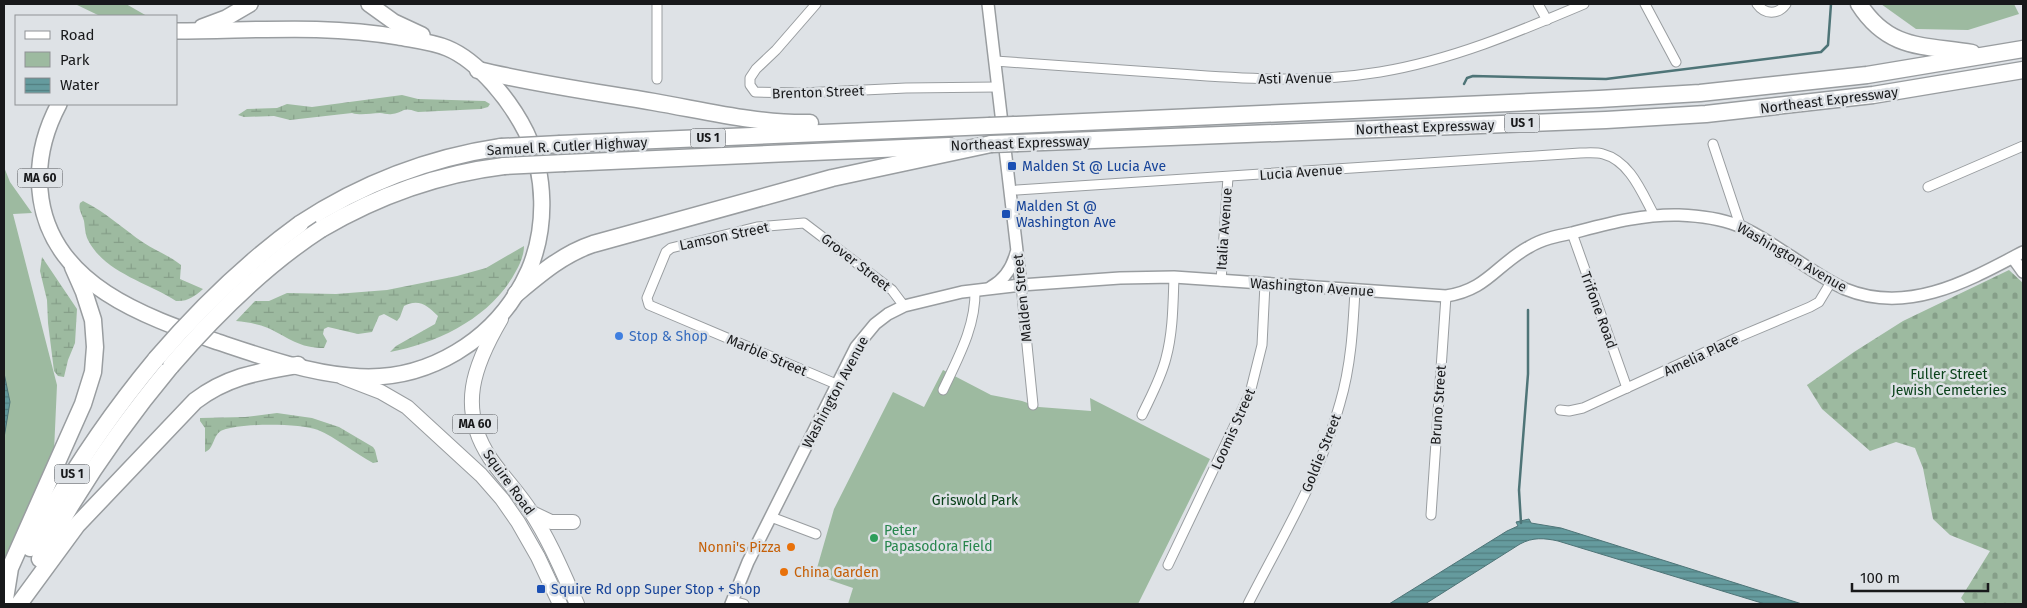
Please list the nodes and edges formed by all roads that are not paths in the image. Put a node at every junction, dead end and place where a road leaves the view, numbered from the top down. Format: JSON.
{"nodes":[{"id":1,"x":250,"y":4,"type":"edge"},
{"id":2,"x":369,"y":4,"type":"edge"},
{"id":3,"x":657,"y":4,"type":"edge"},
{"id":4,"x":816,"y":4,"type":"edge"},
{"id":5,"x":988,"y":4,"type":"edge"},
{"id":6,"x":1538,"y":4,"type":"edge"},
{"id":7,"x":1584,"y":4,"type":"edge"},
{"id":8,"x":1645,"y":4,"type":"edge"},
{"id":9,"x":1757,"y":4,"type":"edge"},
{"id":10,"x":1786,"y":4,"type":"edge"},
{"id":11,"x":1859,"y":4,"type":"edge"},
{"id":12,"x":1547,"y":20,"type":"junction"},
{"id":13,"x":178,"y":31,"type":"edge"},
{"id":14,"x":178,"y":31,"type":"edge"},
{"id":15,"x":448,"y":48,"type":"junction"},
{"id":16,"x":2023,"y":49,"type":"edge"},
{"id":17,"x":1987,"y":56,"type":"junction"},
{"id":18,"x":995,"y":62,"type":"junction"},
{"id":19,"x":1676,"y":62,"type":"dead end"},
{"id":20,"x":478,"y":70,"type":"junction"},
{"id":21,"x":2023,"y":70,"type":"edge"},
{"id":22,"x":657,"y":79,"type":"dead end"},
{"id":23,"x":997,"y":87,"type":"junction"},
{"id":24,"x":59,"y":105,"type":"edge"},
{"id":25,"x":856,"y":132,"type":"junction"},
{"id":26,"x":991,"y":144,"type":"junction"},
{"id":27,"x":1713,"y":144,"type":"dead end"},
{"id":28,"x":2023,"y":146,"type":"edge"},
{"id":29,"x":854,"y":150,"type":"joint"},
{"id":30,"x":1228,"y":177,"type":"junction"},
{"id":31,"x":1928,"y":187,"type":"dead end"},
{"id":32,"x":1014,"y":191,"type":"junction"},
{"id":33,"x":1654,"y":215,"type":"junction"},
{"id":34,"x":804,"y":222,"type":"joint"},
{"id":35,"x":1740,"y":225,"type":"junction"},
{"id":36,"x":1572,"y":233,"type":"junction"},
{"id":37,"x":1016,"y":249,"type":"junction"},
{"id":38,"x":2023,"y":252,"type":"edge"},
{"id":39,"x":2012,"y":258,"type":"junction"},
{"id":40,"x":73,"y":267,"type":"junction"},
{"id":41,"x":2023,"y":272,"type":"edge"},
{"id":42,"x":1174,"y":278,"type":"junction"},
{"id":43,"x":1221,"y":280,"type":"junction"},
{"id":44,"x":1832,"y":282,"type":"junction"},
{"id":45,"x":1265,"y":284,"type":"junction"},
{"id":46,"x":1021,"y":285,"type":"junction"},
{"id":47,"x":988,"y":288,"type":"junction"},
{"id":48,"x":975,"y":290,"type":"junction"},
{"id":49,"x":1355,"y":290,"type":"junction"},
{"id":50,"x":1446,"y":296,"type":"junction"},
{"id":51,"x":514,"y":298,"type":"junction"},
{"id":52,"x":647,"y":298,"type":"joint"},
{"id":53,"x":904,"y":306,"type":"junction"},
{"id":54,"x":163,"y":363,"type":"junction"},
{"id":55,"x":298,"y":366,"type":"junction"},
{"id":56,"x":332,"y":373,"type":"junction"},
{"id":57,"x":836,"y":384,"type":"junction"},
{"id":58,"x":1628,"y":388,"type":"junction"},
{"id":59,"x":943,"y":390,"type":"dead end"},
{"id":60,"x":1033,"y":405,"type":"dead end"},
{"id":61,"x":1560,"y":410,"type":"dead end"},
{"id":62,"x":1142,"y":415,"type":"dead end"},
{"id":63,"x":532,"y":513,"type":"junction"},
{"id":64,"x":1431,"y":515,"type":"dead end"},
{"id":65,"x":771,"y":517,"type":"junction"},
{"id":66,"x":573,"y":522,"type":"dead end"},
{"id":67,"x":816,"y":534,"type":"dead end"},
{"id":68,"x":1168,"y":565,"type":"dead end"},
{"id":69,"x":12,"y":602,"type":"edge"},
{"id":70,"x":731,"y":602,"type":"edge"},
{"id":71,"x":560,"y":604,"type":"edge"},
{"id":72,"x":577,"y":604,"type":"edge"},
{"id":73,"x":744,"y":604,"type":"edge"},
{"id":74,"x":1248,"y":604,"type":"edge"}],
"edges":[{"from":1,"to":13,"type":"highway"},
{"from":2,"to":15,"type":"highway","number":"MA 60"},
{"from":3,"to":22,"type":"street"},
{"from":4,"to":23,"type":"street","name":"Brenton Street"},
{"from":5,"to":18,"type":"street","name":"Malden Street"},
{"from":6,"to":12,"type":"street"},
{"from":7,"to":12,"type":"street","name":"Asti Avenue"},
{"from":8,"to":19,"type":"street"},
{"from":9,"to":10,"type":"street"},
{"from":11,"to":17,"type":"highway"},
{"from":12,"to":18,"type":"street","name":"Asti Avenue"},
{"from":14,"to":15,"type":"highway"},
{"from":15,"to":20,"type":"highway","number":"MA 60"},
{"from":16,"to":17,"type":"highway","name":"Northeast Expressway","number":"US 1"},
{"from":17,"to":25,"type":"highway","name":"Northeast Expressway","number":"US 1","bridge":true},
{"from":18,"to":23,"type":"street","name":"Malden Street"},
{"from":20,"to":25,"type":"highway"},
{"from":20,"to":51,"type":"highway","number":"MA 60"},
{"from":21,"to":26,"type":"highway","name":"Northeast Expressway","number":"US 1","bridge":true},
{"from":23,"to":32,"type":"street","name":"Malden Street"},
{"from":24,"to":40,"type":"highway","number":"MA 60"},
{"from":25,"to":54,"type":"highway","name":"Samuel R. Cutler Highway","number":"US 1","bridge":true},
{"from":26,"to":29,"type":"highway","name":"Northeast Expressway","number":"US 1"},
{"from":26,"to":51,"type":"highway"},
{"from":27,"to":35,"type":"street"},
{"from":28,"to":31,"type":"street"},
{"from":29,"to":54,"type":"highway","name":"Samuel R. Cutler Highway","number":"US 1","bridge":true},
{"from":30,"to":32,"type":"street","name":"Lucia Avenue"},
{"from":30,"to":33,"type":"street","name":"Lucia Avenue"},
{"from":30,"to":43,"type":"street","name":"Italia Avenue"},
{"from":32,"to":37,"type":"street","name":"Malden Street"},
{"from":33,"to":35,"type":"street","name":"Washington Avenue"},
{"from":33,"to":36,"type":"street","name":"Washington Avenue"},
{"from":34,"to":52,"type":"street","name":"Lamson Street"},
{"from":34,"to":53,"type":"street","name":"Grover Street"},
{"from":35,"to":44,"type":"street","name":"Washington Avenue"},
{"from":36,"to":50,"type":"street","name":"Washington Avenue"},
{"from":36,"to":58,"type":"street","name":"Trifone Road"},
{"from":37,"to":46,"type":"street","name":"Malden Street"},
{"from":37,"to":47,"type":"street"},
{"from":38,"to":39,"type":"street","name":"Washington Avenue"},
{"from":39,"to":41,"type":"street"},
{"from":39,"to":44,"type":"street","name":"Washington Avenue"},
{"from":40,"to":55,"type":"highway","number":"MA 60"},
{"from":40,"to":69,"type":"highway"},
{"from":42,"to":43,"type":"street","name":"Washington Avenue"},
{"from":42,"to":46,"type":"street","name":"Washington Avenue"},
{"from":42,"to":62,"type":"street"},
{"from":43,"to":45,"type":"street","name":"Washington Avenue"},
{"from":44,"to":58,"type":"street","name":"Amelia Place"},
{"from":45,"to":49,"type":"street","name":"Washington Avenue"},
{"from":45,"to":68,"type":"street","name":"Loomis Street"},
{"from":46,"to":47,"type":"street","name":"Washington Avenue"},
{"from":46,"to":60,"type":"street","name":"Malden Street"},
{"from":47,"to":48,"type":"street","name":"Washington Avenue"},
{"from":48,"to":53,"type":"street","name":"Washington Avenue"},
{"from":48,"to":59,"type":"street"},
{"from":49,"to":50,"type":"street","name":"Washington Avenue"},
{"from":49,"to":74,"type":"street","name":"Goldie Street"},
{"from":50,"to":64,"type":"street","name":"Bruno Street"},
{"from":51,"to":56,"type":"highway"},
{"from":51,"to":63,"type":"main road","name":"Squire Road","number":"MA 60"},
{"from":52,"to":57,"type":"street","name":"Marble Street"},
{"from":53,"to":57,"type":"street","name":"Washington Avenue"},
{"from":54,"to":69,"type":"highway","name":"Samuel R. Cutler Highway","number":"US 1"},
{"from":55,"to":56,"type":"highway","number":"MA 60"},
{"from":55,"to":69,"type":"highway"},
{"from":56,"to":71,"type":"main road","name":"Squire Road","number":"MA 60"},
{"from":57,"to":65,"type":"street","name":"Washington Avenue"},
{"from":58,"to":61,"type":"street","name":"Amelia Place"},
{"from":63,"to":66,"type":"main road"},
{"from":63,"to":72,"type":"main road","name":"Squire Road","number":"MA 60"},
{"from":65,"to":67,"type":"street"},
{"from":65,"to":70,"type":"street","name":"Washington Avenue"},
{"from":70,"to":73,"type":"street"}]}
